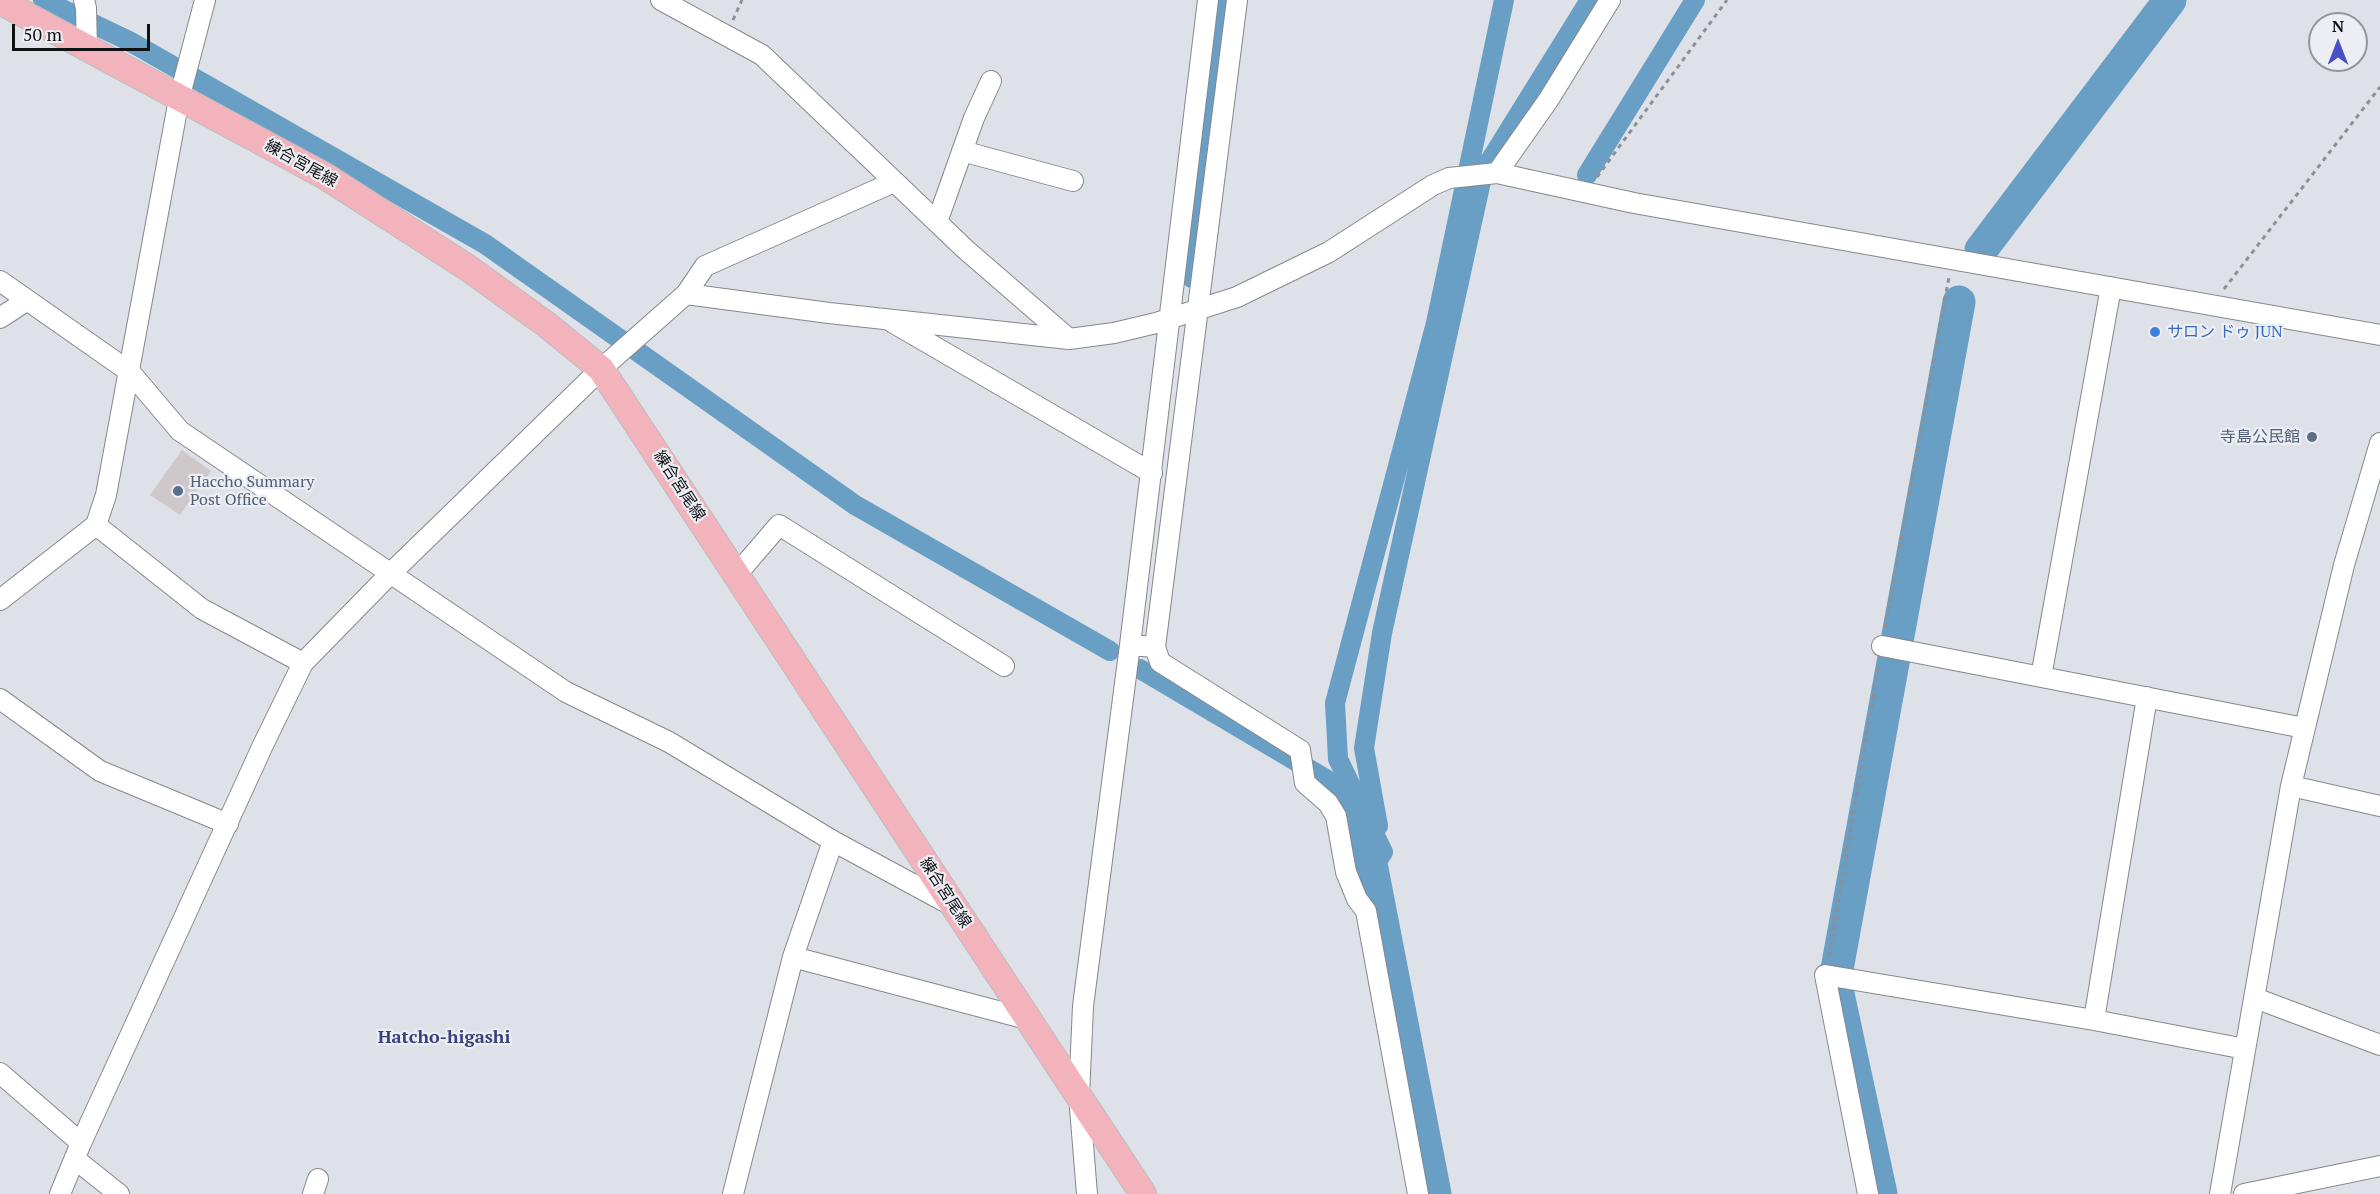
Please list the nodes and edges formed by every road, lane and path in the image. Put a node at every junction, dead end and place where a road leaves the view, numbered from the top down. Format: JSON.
{"nodes":[{"id":1,"x":84,"y":0,"type":"edge"},
{"id":2,"x":205,"y":0,"type":"edge"},
{"id":3,"x":661,"y":0,"type":"edge"},
{"id":4,"x":1208,"y":0,"type":"edge"},
{"id":5,"x":1237,"y":0,"type":"edge"},
{"id":6,"x":1610,"y":0,"type":"edge"},
{"id":7,"x":1727,"y":0,"type":"edge"},
{"id":8,"x":0,"y":2,"type":"edge"},
{"id":9,"x":87,"y":49,"type":"junction"},
{"id":10,"x":991,"y":81,"type":"dead end"},
{"id":11,"x":2380,"y":87,"type":"edge"},
{"id":12,"x":179,"y":99,"type":"junction"},
{"id":13,"x":962,"y":151,"type":"junction"},
{"id":14,"x":1493,"y":174,"type":"junction"},
{"id":15,"x":1073,"y":181,"type":"dead end"},
{"id":16,"x":894,"y":182,"type":"junction"},
{"id":17,"x":1585,"y":194,"type":"junction"},
{"id":18,"x":937,"y":222,"type":"junction"},
{"id":19,"x":1952,"y":261,"type":"junction"},
{"id":20,"x":0,"y":281,"type":"edge"},
{"id":21,"x":2111,"y":287,"type":"junction"},
{"id":22,"x":686,"y":294,"type":"junction"},
{"id":23,"x":26,"y":301,"type":"junction"},
{"id":24,"x":2212,"y":305,"type":"junction"},
{"id":25,"x":1197,"y":309,"type":"junction"},
{"id":26,"x":0,"y":318,"type":"edge"},
{"id":27,"x":1171,"y":318,"type":"junction"},
{"id":28,"x":886,"y":319,"type":"junction"},
{"id":29,"x":2380,"y":335,"type":"edge"},
{"id":30,"x":1069,"y":339,"type":"junction"},
{"id":31,"x":601,"y":369,"type":"junction"},
{"id":32,"x":130,"y":372,"type":"junction"},
{"id":33,"x":2380,"y":443,"type":"edge"},
{"id":34,"x":1152,"y":473,"type":"junction"},
{"id":35,"x":96,"y":525,"type":"junction"},
{"id":36,"x":390,"y":574,"type":"junction"},
{"id":37,"x":737,"y":574,"type":"junction"},
{"id":38,"x":0,"y":600,"type":"edge"},
{"id":39,"x":1130,"y":645,"type":"junction"},
{"id":40,"x":1882,"y":646,"type":"junction"},
{"id":41,"x":1155,"y":647,"type":"junction"},
{"id":42,"x":303,"y":663,"type":"junction"},
{"id":43,"x":1004,"y":666,"type":"dead end"},
{"id":44,"x":2041,"y":677,"type":"junction"},
{"id":45,"x":2147,"y":697,"type":"junction"},
{"id":46,"x":0,"y":699,"type":"edge"},
{"id":47,"x":2304,"y":728,"type":"junction"},
{"id":48,"x":2292,"y":786,"type":"junction"},
{"id":49,"x":2380,"y":806,"type":"edge"},
{"id":50,"x":228,"y":824,"type":"junction"},
{"id":51,"x":833,"y":841,"type":"junction"},
{"id":52,"x":953,"y":906,"type":"junction"},
{"id":53,"x":793,"y":957,"type":"junction"},
{"id":54,"x":1825,"y":975,"type":"junction"},
{"id":55,"x":2255,"y":998,"type":"junction"},
{"id":56,"x":1031,"y":1020,"type":"junction"},
{"id":57,"x":2094,"y":1020,"type":"junction"},
{"id":58,"x":2380,"y":1046,"type":"edge"},
{"id":59,"x":2245,"y":1049,"type":"junction"},
{"id":60,"x":0,"y":1072,"type":"edge"},
{"id":61,"x":1079,"y":1096,"type":"junction"},
{"id":62,"x":78,"y":1151,"type":"junction"},
{"id":63,"x":2380,"y":1166,"type":"edge"},
{"id":64,"x":60,"y":1194,"type":"edge"},
{"id":65,"x":119,"y":1194,"type":"edge"},
{"id":66,"x":733,"y":1194,"type":"edge"},
{"id":67,"x":1087,"y":1194,"type":"edge"},
{"id":68,"x":1143,"y":1194,"type":"edge"},
{"id":69,"x":1418,"y":1194,"type":"edge"},
{"id":70,"x":1869,"y":1194,"type":"edge"},
{"id":71,"x":2220,"y":1194,"type":"edge"},
{"id":72,"x":2244,"y":1194,"type":"edge"}],
"edges":[{"from":1,"to":9,"type":"street"},
{"from":2,"to":12,"type":"street"},
{"from":3,"to":16,"type":"street"},
{"from":4,"to":27,"type":"street"},
{"from":5,"to":25,"type":"street"},
{"from":6,"to":14,"type":"street"},
{"from":7,"to":17,"type":"path"},
{"from":8,"to":9,"type":"main road","name":"練合宮尾線"},
{"from":9,"to":12,"type":"main road","name":"練合宮尾線"},
{"from":10,"to":13,"type":"street"},
{"from":11,"to":24,"type":"path"},
{"from":12,"to":31,"type":"main road","name":"練合宮尾線"},
{"from":12,"to":32,"type":"street"},
{"from":13,"to":15,"type":"street"},
{"from":13,"to":18,"type":"street"},
{"from":14,"to":17,"type":"street"},
{"from":14,"to":25,"type":"street"},
{"from":16,"to":18,"type":"street"},
{"from":16,"to":22,"type":"street"},
{"from":17,"to":19,"type":"street"},
{"from":18,"to":30,"type":"street"},
{"from":19,"to":21,"type":"street"},
{"from":19,"to":40,"type":"path"},
{"from":20,"to":23,"type":"street"},
{"from":21,"to":24,"type":"street"},
{"from":21,"to":44,"type":"street"},
{"from":22,"to":28,"type":"street"},
{"from":22,"to":31,"type":"street"},
{"from":23,"to":26,"type":"street"},
{"from":23,"to":32,"type":"street"},
{"from":24,"to":29,"type":"street"},
{"from":25,"to":27,"type":"street"},
{"from":25,"to":41,"type":"street"},
{"from":27,"to":30,"type":"street"},
{"from":27,"to":34,"type":"street"},
{"from":28,"to":30,"type":"street"},
{"from":28,"to":34,"type":"street"},
{"from":31,"to":36,"type":"street"},
{"from":31,"to":37,"type":"main road","name":"練合宮尾線"},
{"from":32,"to":35,"type":"street"},
{"from":32,"to":36,"type":"street"},
{"from":33,"to":47,"type":"street"},
{"from":34,"to":39,"type":"street"},
{"from":35,"to":38,"type":"street"},
{"from":35,"to":42,"type":"street"},
{"from":36,"to":42,"type":"street"},
{"from":36,"to":51,"type":"street"},
{"from":37,"to":43,"type":"street"},
{"from":37,"to":52,"type":"main road","name":"練合宮尾線"},
{"from":39,"to":41,"type":"street"},
{"from":39,"to":61,"type":"street"},
{"from":40,"to":44,"type":"street"},
{"from":40,"to":54,"type":"path"},
{"from":41,"to":69,"type":"street"},
{"from":42,"to":50,"type":"street"},
{"from":44,"to":45,"type":"street"},
{"from":45,"to":47,"type":"street"},
{"from":45,"to":57,"type":"street"},
{"from":46,"to":50,"type":"street"},
{"from":47,"to":48,"type":"street"},
{"from":48,"to":49,"type":"street"},
{"from":48,"to":55,"type":"street"},
{"from":50,"to":62,"type":"street"},
{"from":51,"to":52,"type":"street"},
{"from":51,"to":53,"type":"street"},
{"from":52,"to":56,"type":"main road","name":"練合宮尾線"},
{"from":53,"to":56,"type":"street"},
{"from":53,"to":66,"type":"street"},
{"from":54,"to":57,"type":"street"},
{"from":54,"to":70,"type":"street"},
{"from":55,"to":58,"type":"street"},
{"from":55,"to":59,"type":"street"},
{"from":56,"to":61,"type":"main road","name":"練合宮尾線"},
{"from":57,"to":59,"type":"street"},
{"from":59,"to":71,"type":"street"},
{"from":60,"to":62,"type":"street"},
{"from":61,"to":67,"type":"street"},
{"from":61,"to":68,"type":"main road","name":"練合宮尾線"},
{"from":62,"to":64,"type":"street"},
{"from":62,"to":65,"type":"street"},
{"from":63,"to":72,"type":"street"}]}
